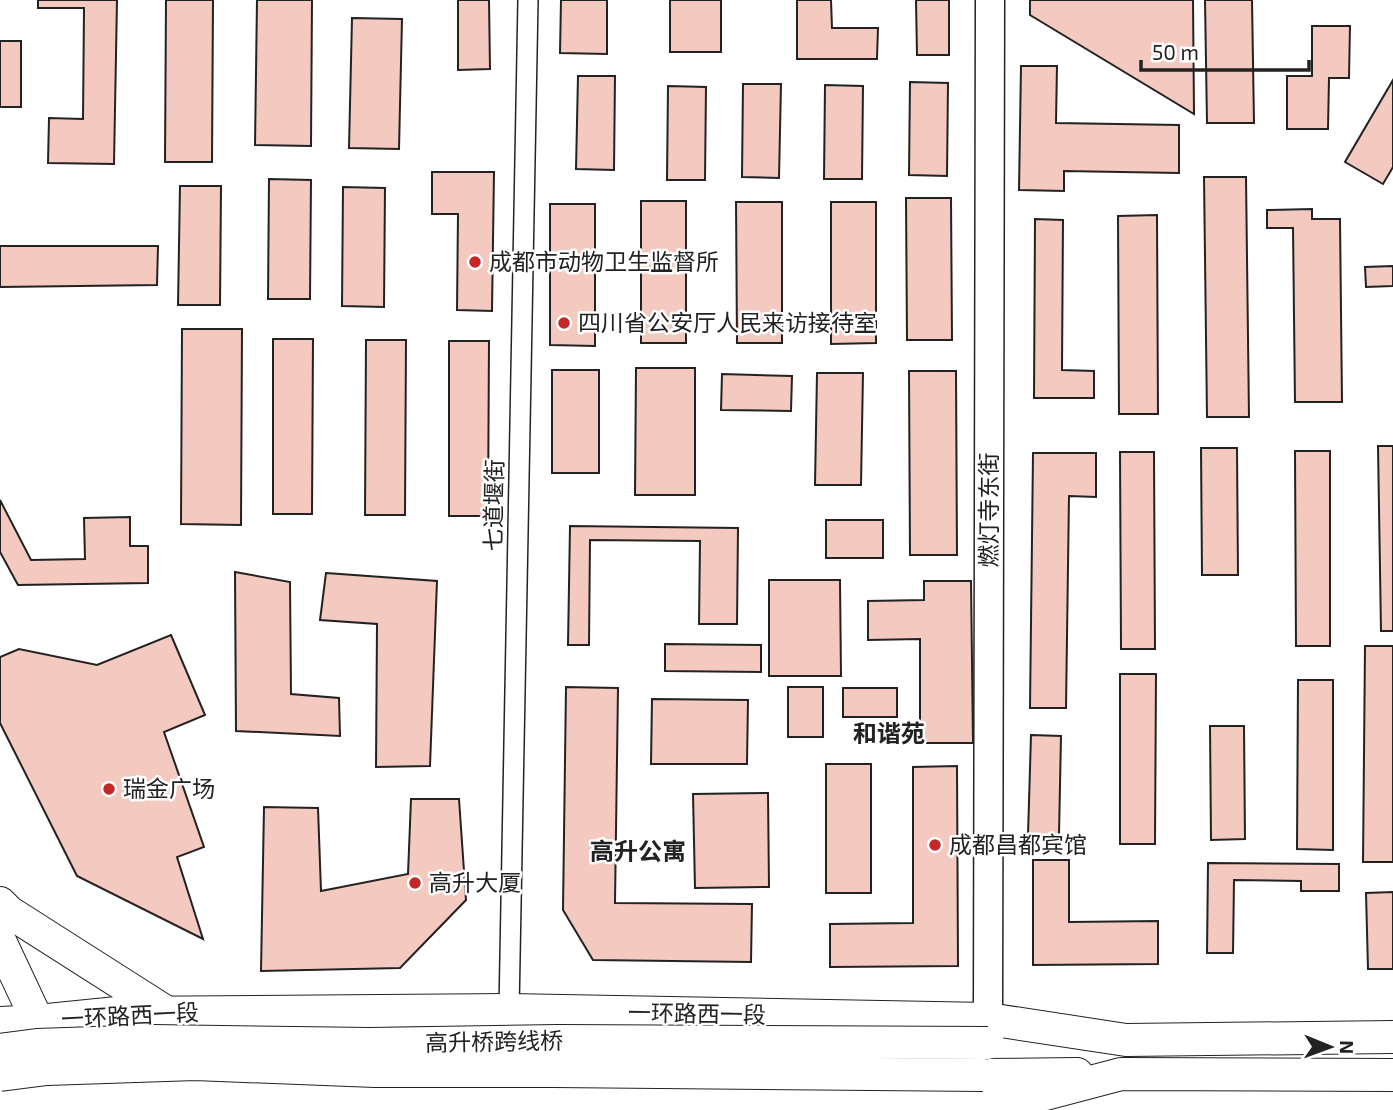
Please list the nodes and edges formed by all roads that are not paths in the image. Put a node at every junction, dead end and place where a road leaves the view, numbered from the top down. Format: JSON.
{"nodes":[{"id":1,"x":528,"y":0,"type":"edge"},
{"id":2,"x":990,"y":0,"type":"edge"},
{"id":3,"x":0,"y":903,"type":"edge"},
{"id":4,"x":0,"y":942,"type":"edge"},
{"id":5,"x":509,"y":1010,"type":"junction"},
{"id":6,"x":166,"y":1012,"type":"junction"},
{"id":7,"x":37,"y":1021,"type":"junction"},
{"id":8,"x":0,"y":1023,"type":"edge"},
{"id":9,"x":988,"y":1031,"type":"junction"},
{"id":10,"x":1393,"y":1037,"type":"edge"},
{"id":11,"x":0,"y":1050,"type":"edge"},
{"id":12,"x":1121,"y":1074,"type":"junction"},
{"id":13,"x":0,"y":1075,"type":"edge"},
{"id":14,"x":1393,"y":1075,"type":"edge"},
{"id":15,"x":149,"y":1103,"type":"edge"},
{"id":16,"x":74,"y":1104,"type":"edge"},
{"id":17,"x":20,"y":1107,"type":"edge"}],
"edges":[{"from":1,"to":5,"type":"street","name":"七道堰街"},
{"from":2,"to":9,"type":"street","name":"燃灯寺东街"},
{"from":3,"to":6,"type":"main road"},
{"from":4,"to":7,"type":"main road"},
{"from":5,"to":6,"type":"main road","name":"一环路西一段"},
{"from":5,"to":9,"type":"main road","name":"一环路西一段"},
{"from":6,"to":7,"type":"main road","name":"一环路西一段"},
{"from":7,"to":8,"type":"main road","name":"一环路西一段"},
{"from":7,"to":16,"type":"main road"},
{"from":9,"to":10,"type":"main road"},
{"from":9,"to":11,"type":"main road","name":"高升桥跨线桥","bridge":true},
{"from":11,"to":17,"type":"main road"},
{"from":12,"to":13,"type":"main road","name":"高升桥跨线桥","bridge":true},
{"from":12,"to":14,"type":"main road"},
{"from":12,"to":15,"type":"main road"},
{"from":15,"to":16,"type":"main road"},
{"from":16,"to":17,"type":"main road"}]}
